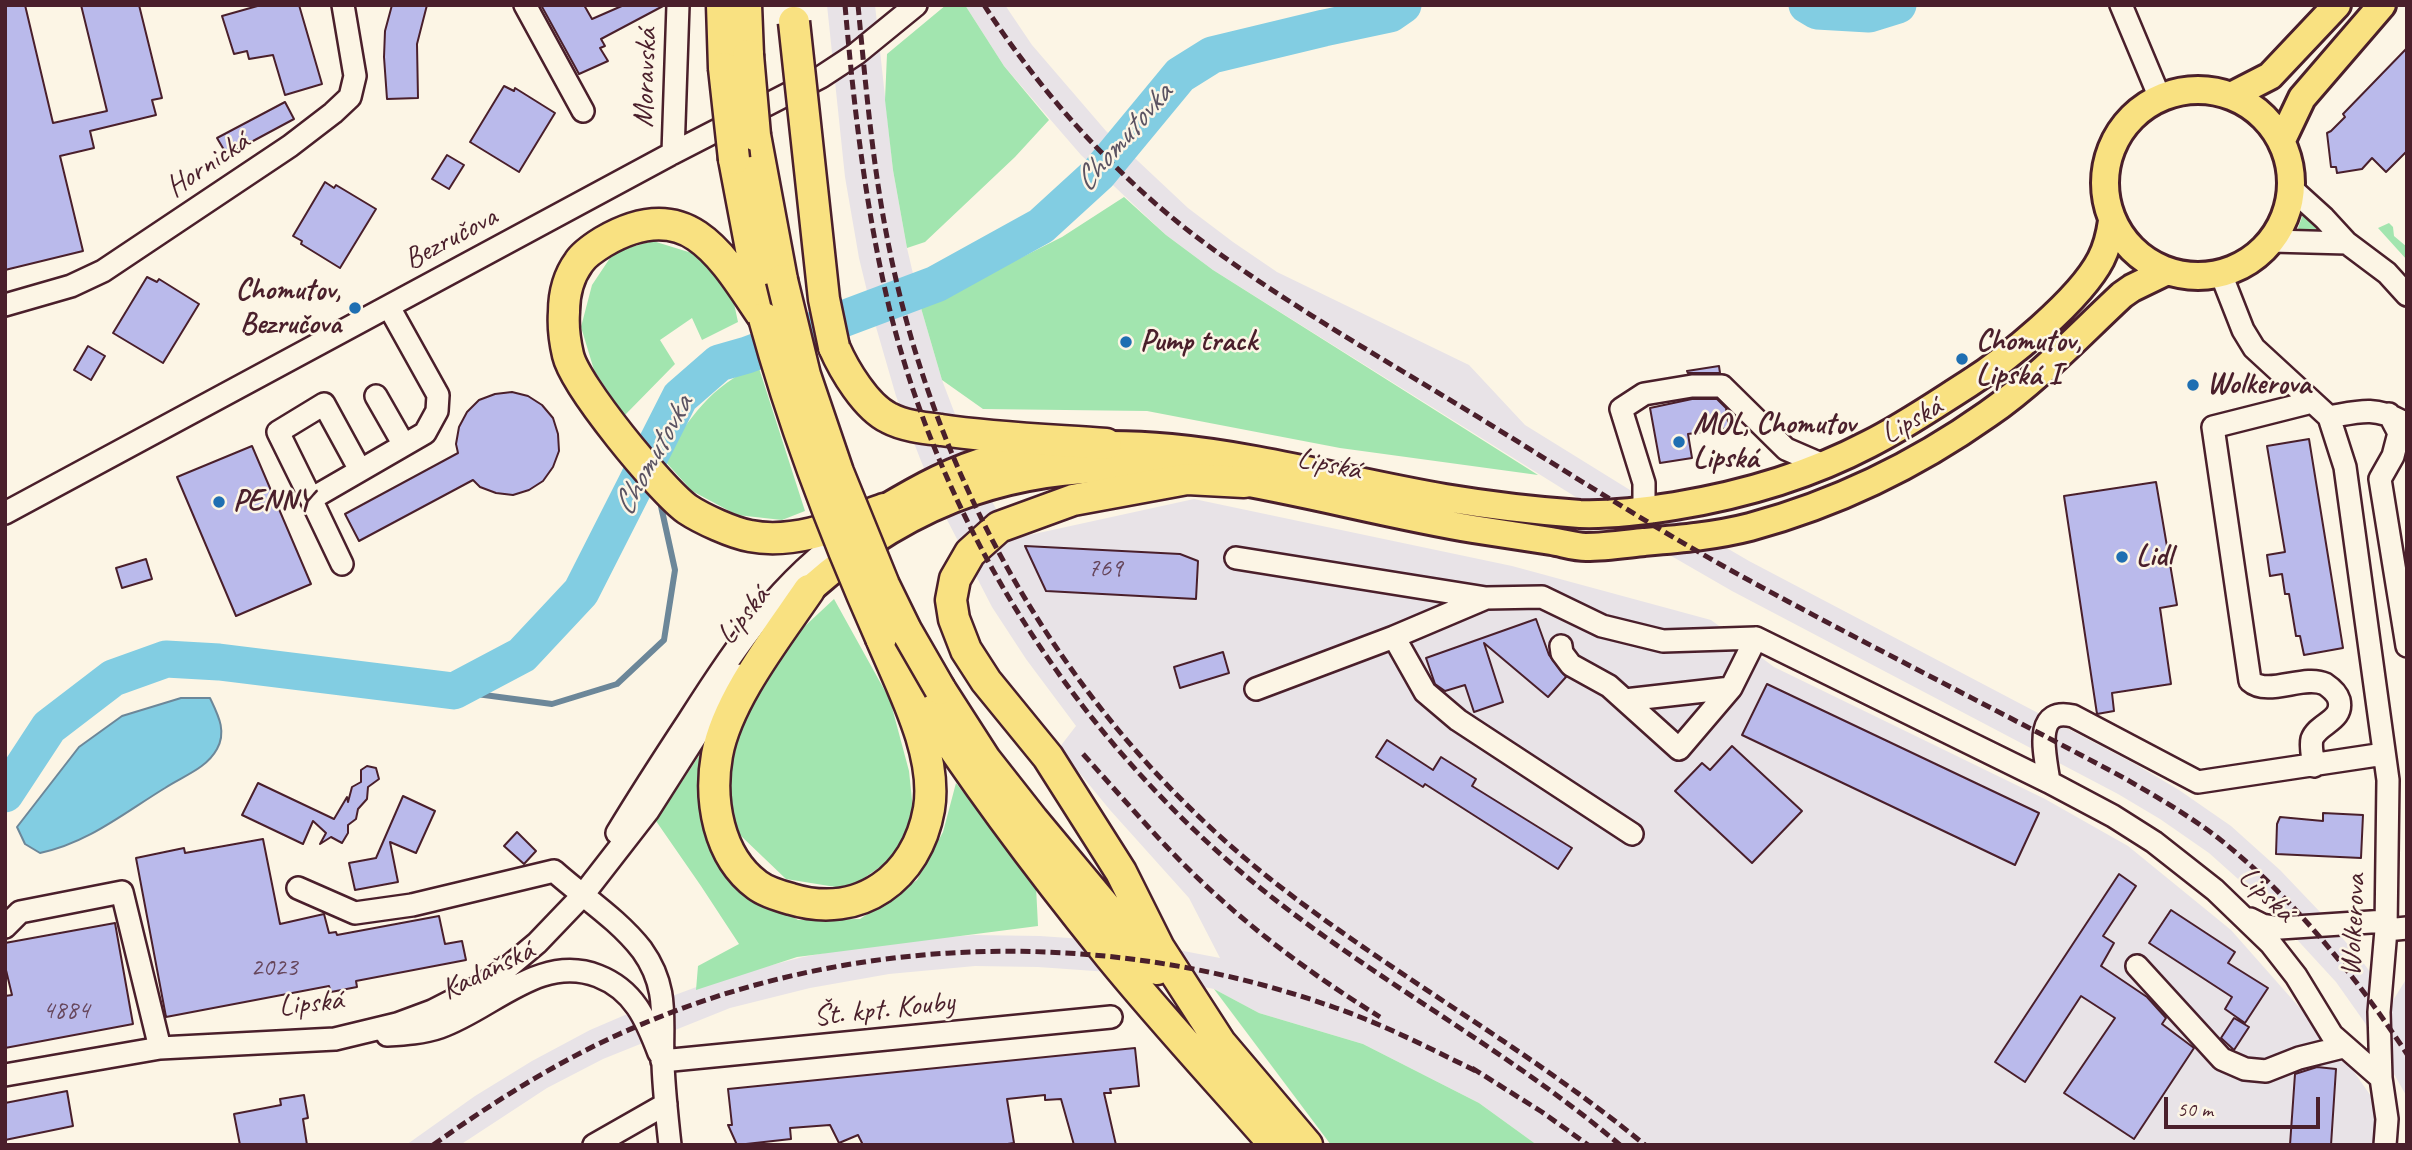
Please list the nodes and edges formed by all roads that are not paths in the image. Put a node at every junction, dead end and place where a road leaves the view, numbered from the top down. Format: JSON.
{"nodes":[{"id":1,"x":343,"y":5,"type":"edge"},
{"id":2,"x":525,"y":5,"type":"edge"},
{"id":3,"x":678,"y":5,"type":"edge"},
{"id":4,"x":722,"y":5,"type":"edge"},
{"id":5,"x":746,"y":5,"type":"edge"},
{"id":6,"x":916,"y":5,"type":"edge"},
{"id":7,"x":2121,"y":5,"type":"edge"},
{"id":8,"x":2337,"y":5,"type":"edge"},
{"id":9,"x":2382,"y":5,"type":"edge"},
{"id":10,"x":793,"y":14,"type":"edge"},
{"id":11,"x":736,"y":62,"type":"junction"},
{"id":12,"x":2233,"y":95,"type":"junction"},
{"id":13,"x":2160,"y":98,"type":"junction"},
{"id":14,"x":583,"y":111,"type":"dead end"},
{"id":15,"x":2282,"y":140,"type":"junction"},
{"id":16,"x":673,"y":153,"type":"junction"},
{"id":17,"x":2292,"y":189,"type":"junction"},
{"id":18,"x":2112,"y":221,"type":"junction"},
{"id":19,"x":2272,"y":241,"type":"junction"},
{"id":20,"x":2347,"y":243,"type":"junction"},
{"id":21,"x":2166,"y":271,"type":"junction"},
{"id":22,"x":2221,"y":274,"type":"junction"},
{"id":23,"x":2407,"y":295,"type":"edge"},
{"id":24,"x":5,"y":304,"type":"edge"},
{"id":25,"x":389,"y":307,"type":"junction"},
{"id":26,"x":765,"y":318,"type":"junction"},
{"id":27,"x":376,"y":396,"type":"dead end"},
{"id":28,"x":2312,"y":402,"type":"junction"},
{"id":29,"x":2329,"y":417,"type":"junction"},
{"id":30,"x":2398,"y":419,"type":"edge"},
{"id":31,"x":2407,"y":433,"type":"edge"},
{"id":32,"x":1106,"y":444,"type":"junction"},
{"id":33,"x":404,"y":445,"type":"junction"},
{"id":34,"x":1823,"y":465,"type":"junction"},
{"id":35,"x":360,"y":470,"type":"junction"},
{"id":36,"x":1244,"y":482,"type":"junction"},
{"id":37,"x":311,"y":499,"type":"junction"},
{"id":38,"x":884,"y":509,"type":"junction"},
{"id":39,"x":1644,"y":511,"type":"junction"},
{"id":40,"x":5,"y":513,"type":"edge"},
{"id":41,"x":1236,"y":558,"type":"dead end"},
{"id":42,"x":342,"y":564,"type":"dead end"},
{"id":43,"x":809,"y":590,"type":"junction"},
{"id":44,"x":1486,"y":598,"type":"junction"},
{"id":45,"x":1394,"y":637,"type":"junction"},
{"id":46,"x":881,"y":638,"type":"junction"},
{"id":47,"x":1756,"y":638,"type":"junction"},
{"id":48,"x":1561,"y":646,"type":"dead end"},
{"id":49,"x":2407,"y":646,"type":"edge"},
{"id":50,"x":1731,"y":688,"type":"junction"},
{"id":51,"x":1256,"y":689,"type":"dead end"},
{"id":52,"x":1625,"y":700,"type":"junction"},
{"id":53,"x":2384,"y":754,"type":"junction"},
{"id":54,"x":2314,"y":766,"type":"junction"},
{"id":55,"x":2049,"y":782,"type":"junction"},
{"id":56,"x":1632,"y":834,"type":"dead end"},
{"id":57,"x":2397,"y":848,"type":"edge"},
{"id":58,"x":298,"y":888,"type":"dead end"},
{"id":59,"x":582,"y":896,"type":"junction"},
{"id":60,"x":2243,"y":916,"type":"junction"},
{"id":61,"x":5,"y":927,"type":"edge"},
{"id":62,"x":2393,"y":927,"type":"edge"},
{"id":63,"x":2137,"y":966,"type":"dead end"},
{"id":64,"x":1111,"y":1017,"type":"dead end"},
{"id":65,"x":335,"y":1039,"type":"junction"},
{"id":66,"x":1223,"y":1046,"type":"junction"},
{"id":67,"x":2343,"y":1047,"type":"junction"},
{"id":68,"x":160,"y":1048,"type":"junction"},
{"id":69,"x":662,"y":1061,"type":"junction"},
{"id":70,"x":5,"y":1075,"type":"edge"},
{"id":71,"x":2381,"y":1078,"type":"junction"},
{"id":72,"x":666,"y":1104,"type":"junction"},
{"id":73,"x":594,"y":1145,"type":"edge"},
{"id":74,"x":670,"y":1145,"type":"edge"},
{"id":75,"x":1275,"y":1145,"type":"edge"},
{"id":76,"x":1307,"y":1145,"type":"edge"},
{"id":77,"x":2385,"y":1145,"type":"edge"}],
"edges":[{"from":1,"to":24,"type":"street","name":"Hornická"},
{"from":2,"to":14,"type":"street"},
{"from":3,"to":16,"type":"street","name":"Moravská"},
{"from":4,"to":11,"type":"highway"},
{"from":5,"to":11,"type":"highway"},
{"from":6,"to":16,"type":"street","name":"Bezručova"},
{"from":7,"to":13,"type":"street"},
{"from":8,"to":12,"type":"main road"},
{"from":9,"to":15,"type":"main road"},
{"from":10,"to":32,"type":"highway","bridge":true},
{"from":11,"to":26,"type":"highway","bridge":true},
{"from":11,"to":66,"type":"highway","bridge":true},
{"from":12,"to":13,"type":"main road"},
{"from":12,"to":15,"type":"main road"},
{"from":13,"to":18,"type":"main road"},
{"from":15,"to":17,"type":"main road"},
{"from":16,"to":25,"type":"street","name":"Bezručova"},
{"from":17,"to":19,"type":"main road"},
{"from":17,"to":20,"type":"street"},
{"from":18,"to":21,"type":"main road"},
{"from":18,"to":34,"type":"main road","name":"Lipská"},
{"from":19,"to":20,"type":"street"},
{"from":19,"to":22,"type":"main road"},
{"from":20,"to":23,"type":"street"},
{"from":21,"to":22,"type":"main road"},
{"from":21,"to":36,"type":"main road","name":"Lipská"},
{"from":22,"to":28,"type":"street"},
{"from":25,"to":33,"type":"street"},
{"from":25,"to":40,"type":"street","name":"Bezručova"},
{"from":26,"to":38,"type":"highway"},
{"from":26,"to":46,"type":"highway","bridge":true},
{"from":27,"to":33,"type":"street"},
{"from":28,"to":29,"type":"street"},
{"from":28,"to":54,"type":"street"},
{"from":29,"to":30,"type":"street"},
{"from":29,"to":53,"type":"street","name":"Wolkerova"},
{"from":30,"to":31,"type":"street"},
{"from":30,"to":49,"type":"street"},
{"from":32,"to":38,"type":"main road","name":"Lipská"},
{"from":32,"to":39,"type":"main road","name":"Lipská"},
{"from":33,"to":35,"type":"street"},
{"from":34,"to":39,"type":"main road","name":"Lipská"},
{"from":34,"to":39,"type":"street"},
{"from":35,"to":37,"type":"street"},
{"from":35,"to":37,"type":"street"},
{"from":36,"to":43,"type":"main road","name":"Lipská"},
{"from":36,"to":66,"type":"highway"},
{"from":37,"to":42,"type":"street"},
{"from":38,"to":59,"type":"street","name":"Lipská"},
{"from":41,"to":44,"type":"street"},
{"from":43,"to":46,"type":"highway"},
{"from":43,"to":59,"type":"street","name":"Lipská"},
{"from":44,"to":45,"type":"street"},
{"from":44,"to":47,"type":"street","name":"Lipská"},
{"from":45,"to":51,"type":"street"},
{"from":45,"to":56,"type":"street"},
{"from":46,"to":75,"type":"highway"},
{"from":47,"to":50,"type":"street"},
{"from":47,"to":55,"type":"street","name":"Lipská"},
{"from":48,"to":52,"type":"street"},
{"from":50,"to":52,"type":"street"},
{"from":50,"to":52,"type":"street"},
{"from":53,"to":54,"type":"street"},
{"from":53,"to":57,"type":"street","name":"Wolkerova"},
{"from":54,"to":55,"type":"street"},
{"from":55,"to":60,"type":"street","name":"Lipská"},
{"from":57,"to":62,"type":"street","name":"Wolkerova"},
{"from":58,"to":59,"type":"street","name":"Kadaňská"},
{"from":59,"to":65,"type":"street","name":"Lipská"},
{"from":59,"to":69,"type":"street","name":"Kadaňská"},
{"from":60,"to":62,"type":"street"},
{"from":60,"to":67,"type":"street","name":"Lipská"},
{"from":61,"to":68,"type":"street"},
{"from":62,"to":71,"type":"street","name":"Wolkerova"},
{"from":63,"to":67,"type":"street"},
{"from":64,"to":69,"type":"street","name":"Št. kpt. Kouby"},
{"from":65,"to":68,"type":"street","name":"Lipská"},
{"from":65,"to":69,"type":"street","name":"Kadaňská"},
{"from":66,"to":76,"type":"highway"},
{"from":67,"to":71,"type":"street","name":"Lipská"},
{"from":68,"to":70,"type":"street","name":"Lipská"},
{"from":69,"to":72,"type":"street","name":"Kadaňská"},
{"from":71,"to":77,"type":"street","name":"Wolkerova"},
{"from":72,"to":73,"type":"street"},
{"from":72,"to":74,"type":"street","name":"Kadaňská"}]}
